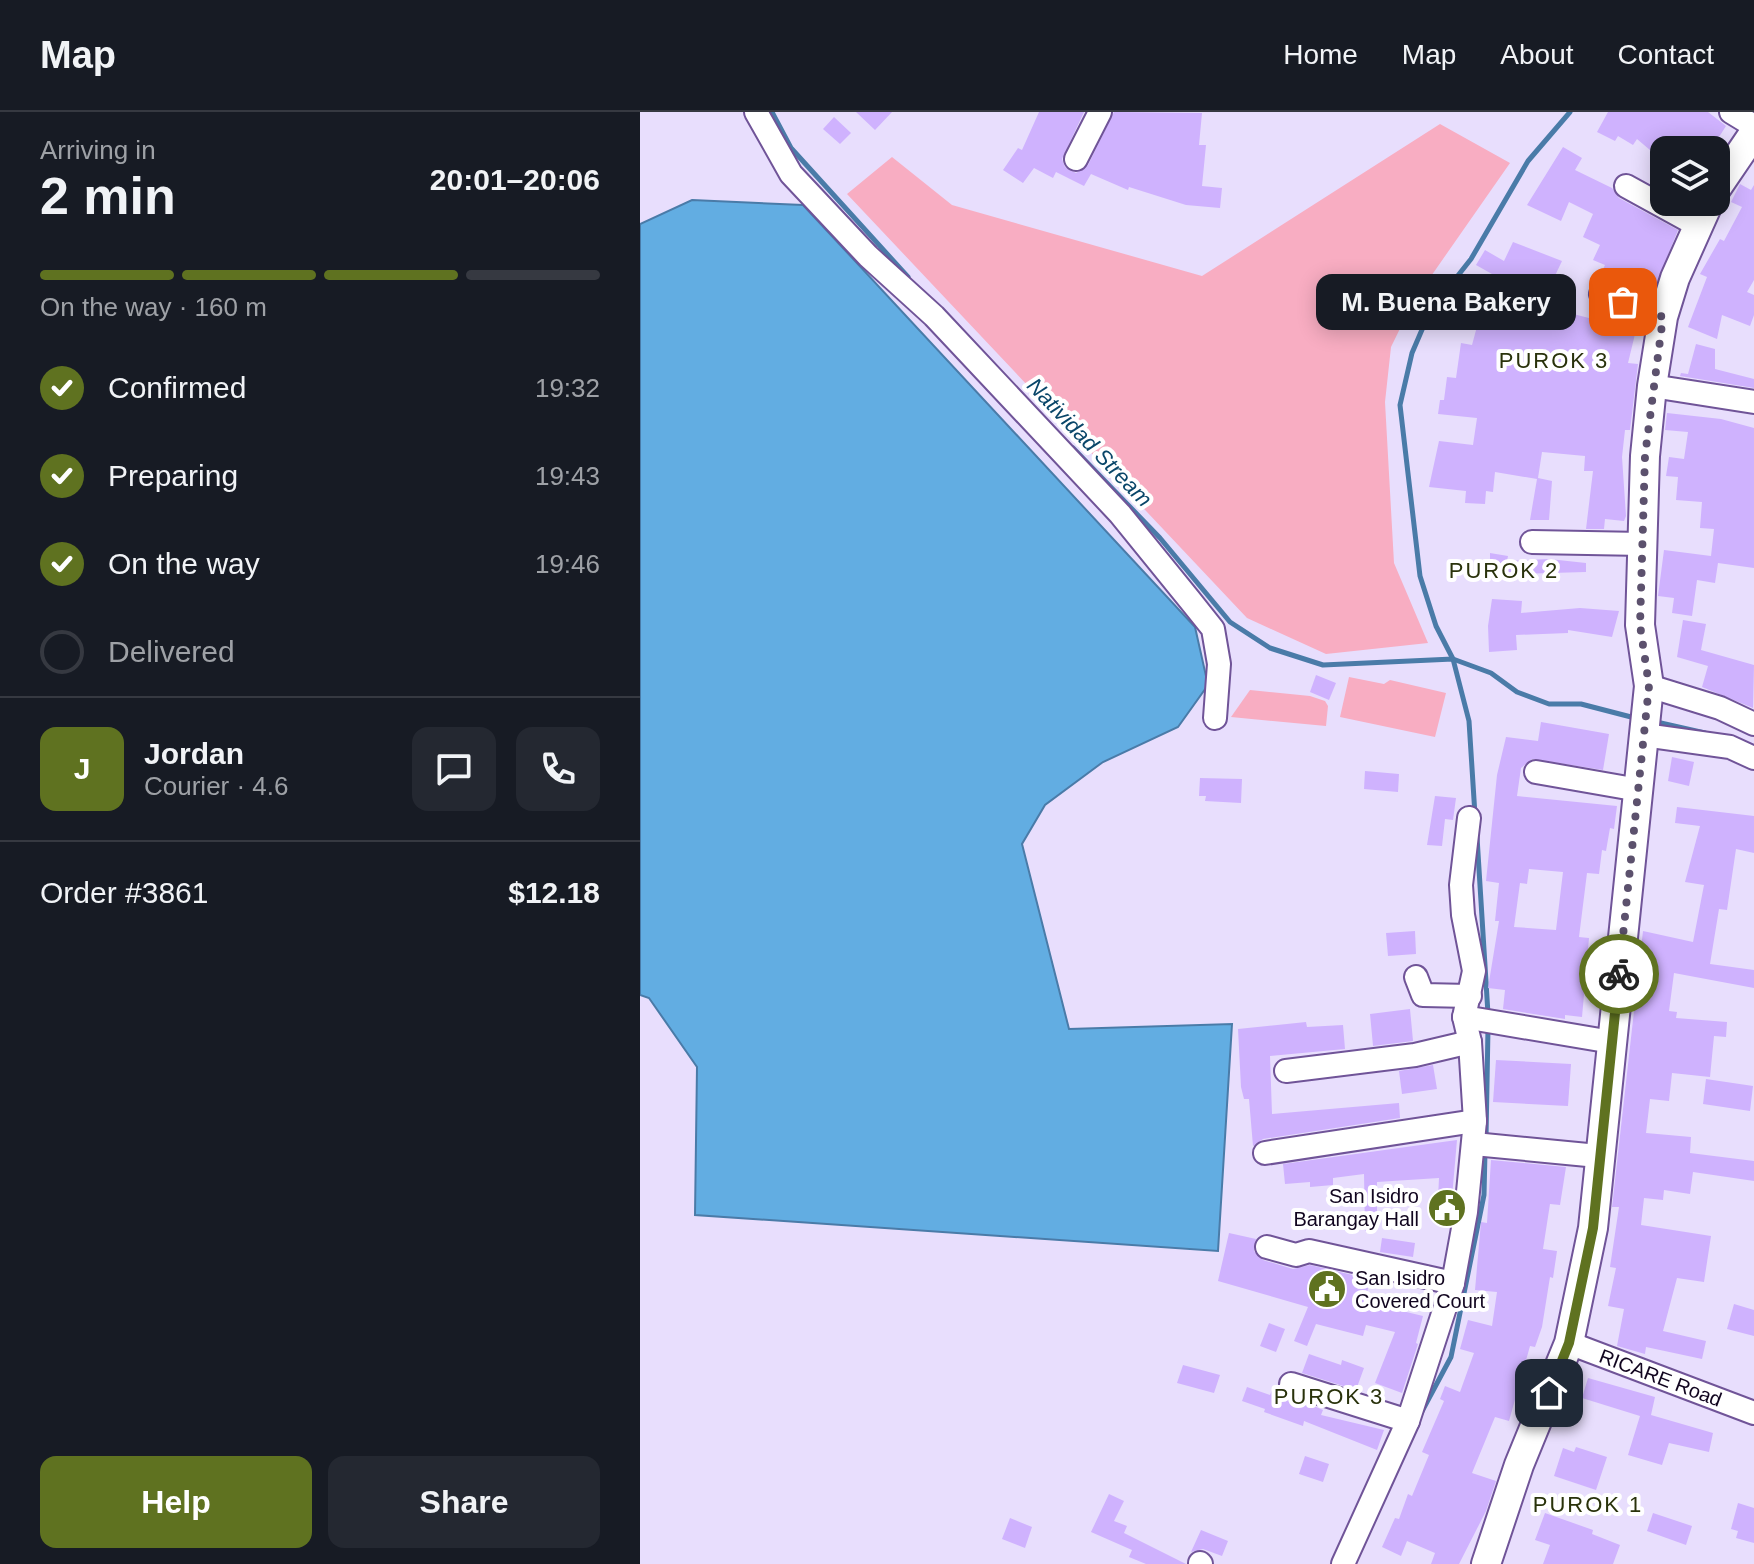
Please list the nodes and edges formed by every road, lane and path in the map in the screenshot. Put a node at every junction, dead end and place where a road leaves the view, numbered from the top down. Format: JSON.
{"nodes":[{"id":1,"x":756,"y":112,"type":"edge"},
{"id":2,"x":1100,"y":112,"type":"edge"},
{"id":3,"x":1731,"y":112,"type":"edge"},
{"id":4,"x":1754,"y":126,"type":"edge"},
{"id":5,"x":1754,"y":133,"type":"edge"},
{"id":6,"x":1076,"y":159,"type":"dead end"},
{"id":7,"x":1730,"y":168,"type":"edge"},
{"id":8,"x":1626,"y":186,"type":"dead end"},
{"id":9,"x":1650,"y":195,"type":"edge"},
{"id":10,"x":1702,"y":216,"type":"edge"},
{"id":11,"x":1601,"y":294,"type":"dead end"},
{"id":12,"x":1663,"y":317,"type":"junction"},
{"id":13,"x":1652,"y":386,"type":"junction"},
{"id":14,"x":1754,"y":402,"type":"edge"},
{"id":15,"x":1532,"y":542,"type":"dead end"},
{"id":16,"x":1643,"y":544,"type":"junction"},
{"id":17,"x":1649,"y":686,"type":"junction"},
{"id":18,"x":1215,"y":718,"type":"dead end"},
{"id":19,"x":1754,"y":724,"type":"edge"},
{"id":20,"x":1645,"y":727,"type":"junction"},
{"id":21,"x":1754,"y":758,"type":"edge"},
{"id":22,"x":1536,"y":772,"type":"dead end"},
{"id":23,"x":1639,"y":790,"type":"junction"},
{"id":24,"x":1469,"y":818,"type":"dead end"},
{"id":25,"x":1416,"y":977,"type":"dead end"},
{"id":26,"x":1477,"y":1013,"type":"junction"},
{"id":27,"x":1470,"y":1042,"type":"junction"},
{"id":28,"x":1612,"y":1042,"type":"junction"},
{"id":29,"x":1286,"y":1071,"type":"dead end"},
{"id":30,"x":1475,"y":1121,"type":"junction"},
{"id":31,"x":1483,"y":1146,"type":"junction"},
{"id":32,"x":1265,"y":1153,"type":"dead end"},
{"id":33,"x":1598,"y":1156,"type":"junction"},
{"id":34,"x":1267,"y":1247,"type":"dead end"},
{"id":35,"x":1453,"y":1283,"type":"junction"},
{"id":36,"x":1569,"y":1343,"type":"junction"},
{"id":37,"x":1291,"y":1384,"type":"dead end"},
{"id":38,"x":1754,"y":1413,"type":"edge"},
{"id":39,"x":1408,"y":1421,"type":"junction"},
{"id":40,"x":1343,"y":1564,"type":"edge"},
{"id":41,"x":1486,"y":1564,"type":"edge"}],
"edges":[{"from":1,"to":18,"type":"street"},
{"from":2,"to":6,"type":"street"},
{"from":3,"to":4,"type":"street"},
{"from":5,"to":7,"type":"main road"},
{"from":8,"to":9,"type":"street"},
{"from":10,"to":12,"type":"main road"},
{"from":11,"to":12,"type":"street"},
{"from":12,"to":13,"type":"main road"},
{"from":13,"to":14,"type":"street"},
{"from":13,"to":16,"type":"main road"},
{"from":15,"to":16,"type":"street"},
{"from":16,"to":17,"type":"main road"},
{"from":17,"to":19,"type":"street"},
{"from":17,"to":20,"type":"main road"},
{"from":20,"to":21,"type":"street"},
{"from":20,"to":23,"type":"main road"},
{"from":22,"to":23,"type":"street"},
{"from":23,"to":28,"type":"main road"},
{"from":24,"to":26,"type":"street"},
{"from":25,"to":26,"type":"street"},
{"from":26,"to":27,"type":"street"},
{"from":26,"to":28,"type":"street"},
{"from":27,"to":29,"type":"street"},
{"from":27,"to":30,"type":"street"},
{"from":28,"to":33,"type":"main road"},
{"from":30,"to":31,"type":"street"},
{"from":30,"to":32,"type":"street"},
{"from":31,"to":33,"type":"street"},
{"from":31,"to":35,"type":"street"},
{"from":33,"to":36,"type":"main road"},
{"from":34,"to":35,"type":"street"},
{"from":35,"to":39,"type":"street"},
{"from":36,"to":38,"type":"street","name":"RICARE Road"},
{"from":36,"to":41,"type":"main road"},
{"from":37,"to":39,"type":"street"},
{"from":39,"to":40,"type":"street"}]}
